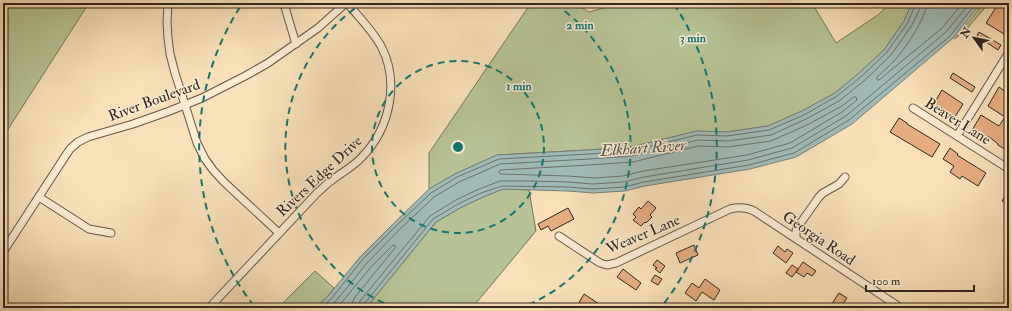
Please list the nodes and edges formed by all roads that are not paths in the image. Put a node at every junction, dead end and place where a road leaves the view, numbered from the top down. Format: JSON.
{"nodes":[{"id":1,"x":168,"y":3,"type":"edge"},
{"id":2,"x":284,"y":3,"type":"edge"},
{"id":3,"x":347,"y":3,"type":"edge"},
{"id":4,"x":296,"y":44,"type":"junction"},
{"id":5,"x":1009,"y":52,"type":"edge"},
{"id":6,"x":186,"y":105,"type":"junction"},
{"id":7,"x":913,"y":108,"type":"dead end"},
{"id":8,"x":957,"y":136,"type":"junction"},
{"id":9,"x":1009,"y":169,"type":"edge"},
{"id":10,"x":845,"y":177,"type":"dead end"},
{"id":11,"x":39,"y":196,"type":"junction"},
{"id":12,"x":742,"y":207,"type":"joint"},
{"id":13,"x":111,"y":233,"type":"dead end"},
{"id":14,"x":279,"y":233,"type":"junction"},
{"id":15,"x":559,"y":236,"type":"dead end"},
{"id":16,"x":796,"y":238,"type":"junction"},
{"id":17,"x":3,"y":252,"type":"edge"},
{"id":18,"x":208,"y":308,"type":"edge"},
{"id":19,"x":901,"y":308,"type":"edge"}],
"edges":[{"from":1,"to":6,"type":"street"},
{"from":2,"to":4,"type":"street"},
{"from":3,"to":4,"type":"street","name":"River Boulevard"},
{"from":3,"to":14,"type":"street","name":"Rivers Edge Drive"},
{"from":4,"to":6,"type":"street","name":"River Boulevard"},
{"from":5,"to":8,"type":"street"},
{"from":6,"to":11,"type":"street","name":"River Boulevard"},
{"from":6,"to":14,"type":"street"},
{"from":7,"to":8,"type":"street","name":"Beaver Lane"},
{"from":8,"to":9,"type":"street","name":"Beaver Lane"},
{"from":10,"to":16,"type":"street"},
{"from":11,"to":13,"type":"street"},
{"from":11,"to":17,"type":"street","name":"River Boulevard"},
{"from":12,"to":15,"type":"street","name":"Weaver Lane"},
{"from":12,"to":16,"type":"street","name":"Georgia Road"},
{"from":14,"to":18,"type":"street","name":"Rivers Edge Drive"},
{"from":16,"to":19,"type":"street","name":"Georgia Road"}]}
